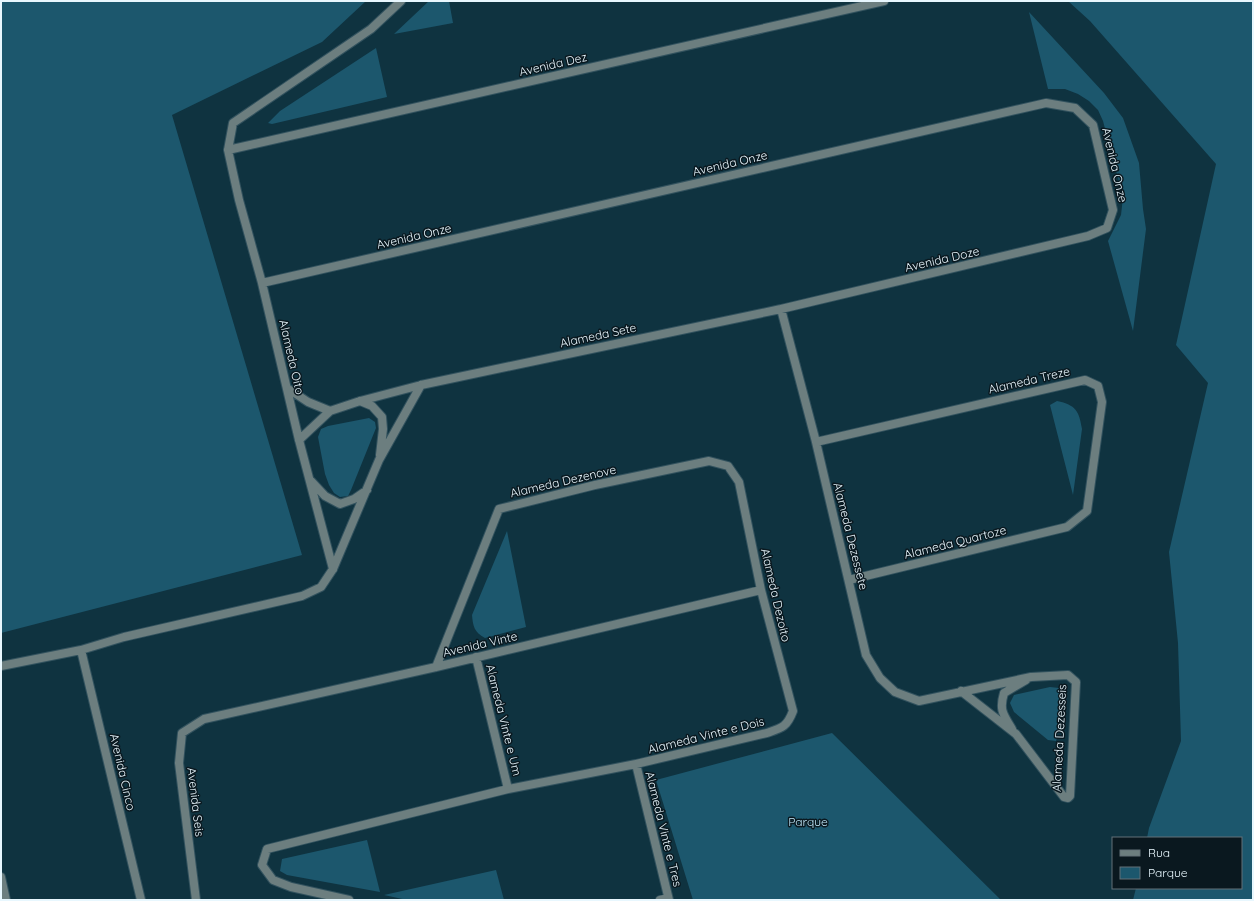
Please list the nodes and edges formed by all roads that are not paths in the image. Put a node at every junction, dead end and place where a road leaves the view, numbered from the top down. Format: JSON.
{"nodes":[{"id":1,"x":401,"y":1,"type":"edge"},
{"id":2,"x":884,"y":1,"type":"edge"},
{"id":3,"x":228,"y":150,"type":"junction"},
{"id":4,"x":1107,"y":228,"type":"joint"},
{"id":5,"x":262,"y":283,"type":"junction"},
{"id":6,"x":781,"y":309,"type":"junction"},
{"id":7,"x":421,"y":385,"type":"junction"},
{"id":8,"x":288,"y":388,"type":"junction"},
{"id":9,"x":360,"y":401,"type":"junction"},
{"id":10,"x":330,"y":411,"type":"junction"},
{"id":11,"x":299,"y":440,"type":"junction"},
{"id":12,"x":816,"y":442,"type":"junction"},
{"id":13,"x":380,"y":460,"type":"junction"},
{"id":14,"x":728,"y":466,"type":"joint"},
{"id":15,"x":310,"y":479,"type":"junction"},
{"id":16,"x":367,"y":490,"type":"junction"},
{"id":17,"x":1067,"y":527,"type":"joint"},
{"id":18,"x":333,"y":569,"type":"junction"},
{"id":19,"x":849,"y":580,"type":"junction"},
{"id":20,"x":761,"y":590,"type":"junction"},
{"id":21,"x":81,"y":650,"type":"junction"},
{"id":22,"x":476,"y":657,"type":"junction"},
{"id":23,"x":1,"y":666,"type":"edge"},
{"id":24,"x":436,"y":667,"type":"junction"},
{"id":25,"x":1068,"y":675,"type":"joint"},
{"id":26,"x":1031,"y":677,"type":"junction"},
{"id":27,"x":961,"y":691,"type":"junction"},
{"id":28,"x":204,"y":719,"type":"joint"},
{"id":29,"x":781,"y":728,"type":"joint"},
{"id":30,"x":1016,"y":734,"type":"junction"},
{"id":31,"x":636,"y":764,"type":"junction"},
{"id":32,"x":508,"y":789,"type":"junction"},
{"id":33,"x":1,"y":877,"type":"edge"},
{"id":34,"x":668,"y":899,"type":"edge"},
{"id":35,"x":6,"y":900,"type":"edge"},
{"id":36,"x":141,"y":900,"type":"edge"},
{"id":37,"x":196,"y":900,"type":"edge"},
{"id":38,"x":349,"y":900,"type":"edge"},
{"id":39,"x":660,"y":900,"type":"edge"}],
"edges":[{"from":1,"to":3,"type":"street"},
{"from":2,"to":3,"type":"street","name":"Avenida Dez"},
{"from":3,"to":5,"type":"street","name":"Alameda Oito"},
{"from":4,"to":5,"type":"street","name":"Avenida Onze"},
{"from":4,"to":6,"type":"street","name":"Avenida Doze"},
{"from":5,"to":8,"type":"street","name":"Alameda Oito"},
{"from":6,"to":7,"type":"street","name":"Alameda Sete"},
{"from":6,"to":12,"type":"street","name":"Alameda Dezessete"},
{"from":7,"to":9,"type":"street","name":"Alameda Sete"},
{"from":7,"to":13,"type":"street"},
{"from":8,"to":10,"type":"street"},
{"from":8,"to":11,"type":"street","name":"Alameda Oito"},
{"from":9,"to":10,"type":"street","name":"Alameda Sete"},
{"from":9,"to":13,"type":"street"},
{"from":10,"to":11,"type":"street","name":"Alameda Sete"},
{"from":11,"to":15,"type":"street","name":"Alameda Oito"},
{"from":12,"to":17,"type":"street","name":"Alameda Treze"},
{"from":12,"to":19,"type":"street","name":"Alameda Dezessete"},
{"from":13,"to":16,"type":"street"},
{"from":14,"to":20,"type":"street","name":"Alameda Dezoito"},
{"from":14,"to":24,"type":"street","name":"Alameda Dezenove"},
{"from":15,"to":16,"type":"street"},
{"from":15,"to":18,"type":"street","name":"Alameda Oito"},
{"from":16,"to":18,"type":"street"},
{"from":17,"to":19,"type":"street","name":"Alameda Quartoze"},
{"from":18,"to":21,"type":"street"},
{"from":19,"to":27,"type":"street","name":"Alameda Dezessete"},
{"from":20,"to":22,"type":"street","name":"Avenida Vinte"},
{"from":20,"to":29,"type":"street","name":"Alameda Dezoito"},
{"from":21,"to":23,"type":"street"},
{"from":21,"to":36,"type":"street","name":"Avenida Cinco"},
{"from":22,"to":24,"type":"street","name":"Avenida Vinte"},
{"from":22,"to":32,"type":"street","name":"Alameda Vinte e Um"},
{"from":24,"to":28,"type":"street","name":"Avenida Vinte"},
{"from":25,"to":26,"type":"street","name":"Alameda Dezessete"},
{"from":25,"to":30,"type":"street","name":"Alameda Dezesseis"},
{"from":26,"to":27,"type":"street","name":"Alameda Dezessete"},
{"from":26,"to":30,"type":"street"},
{"from":27,"to":30,"type":"street","name":"Alameda Dezesseis"},
{"from":28,"to":37,"type":"street","name":"Avenida Seis"},
{"from":29,"to":31,"type":"street","name":"Alameda Vinte e Dois"},
{"from":31,"to":32,"type":"street","name":"Alameda Vinte e Dois"},
{"from":31,"to":34,"type":"street","name":"Alameda Vinte e Tres"},
{"from":32,"to":38,"type":"street","name":"Alameda Vinte e Dois"},
{"from":33,"to":35,"type":"street"},
{"from":34,"to":39,"type":"street"}]}
